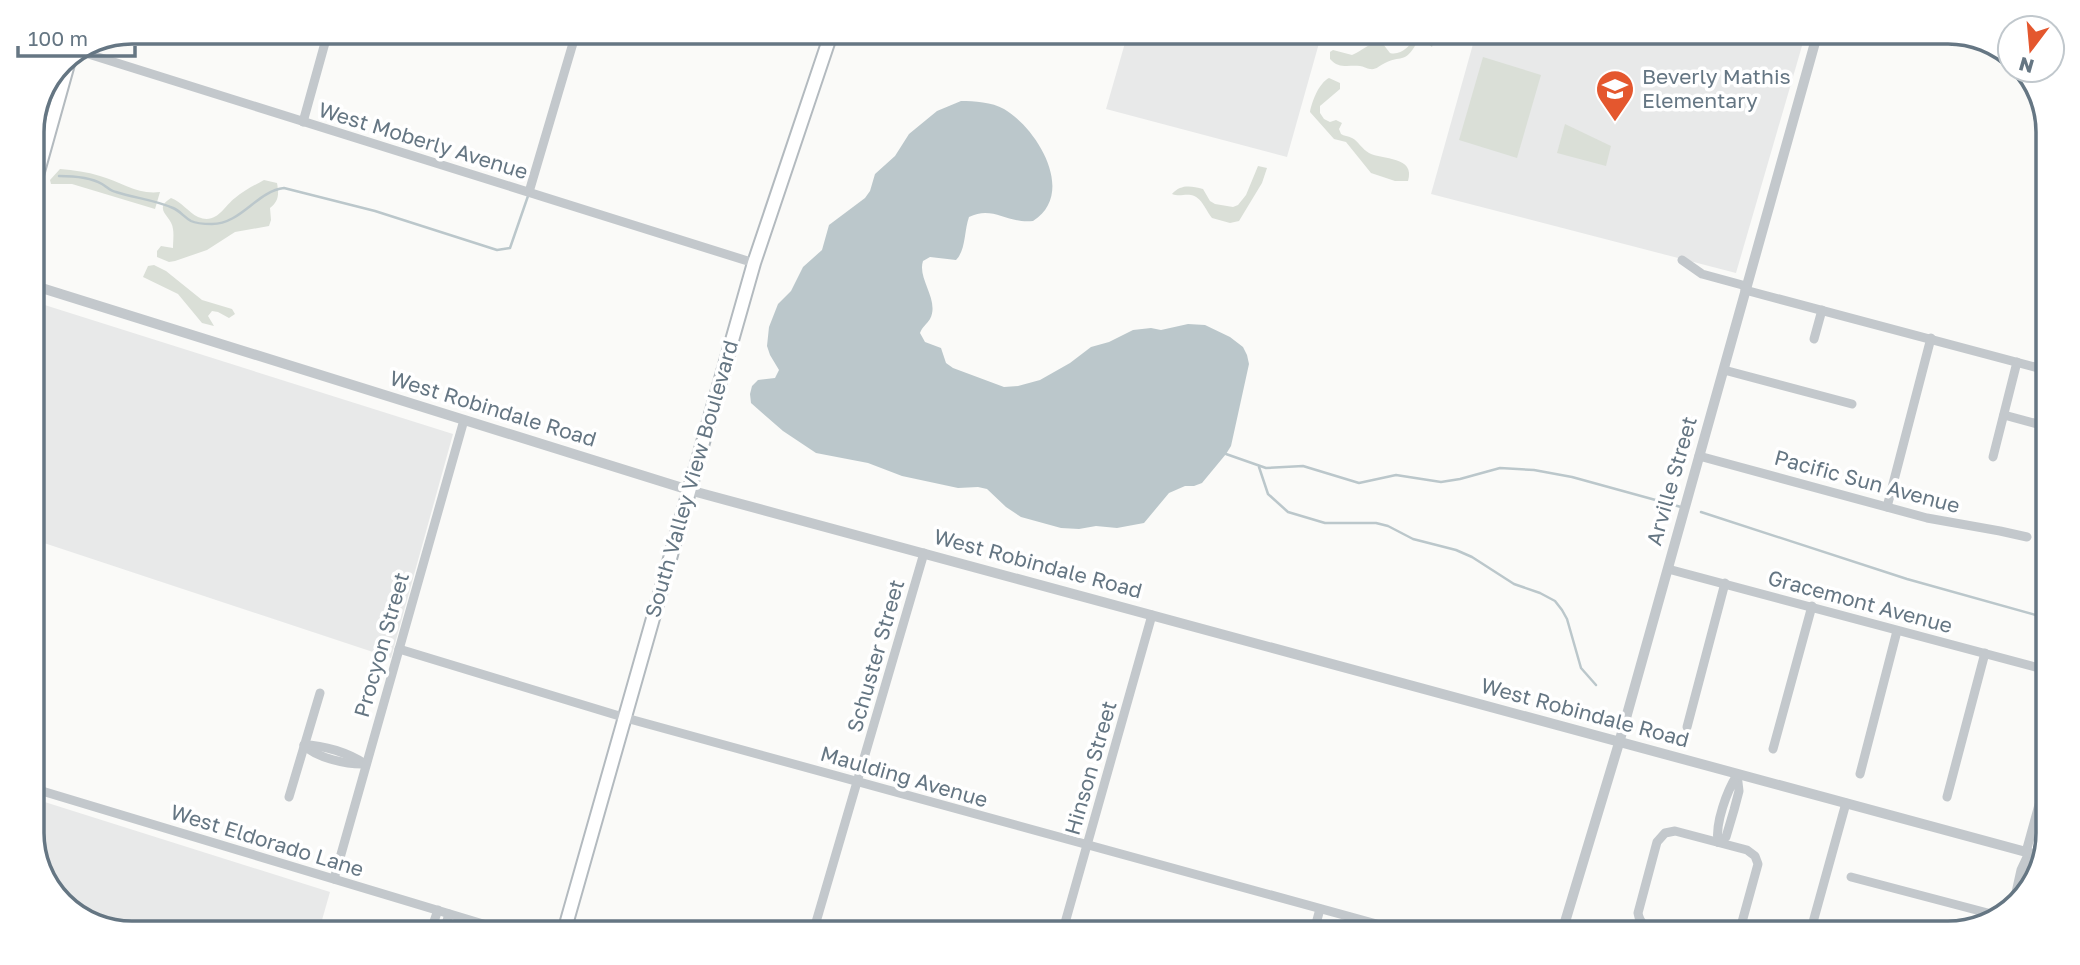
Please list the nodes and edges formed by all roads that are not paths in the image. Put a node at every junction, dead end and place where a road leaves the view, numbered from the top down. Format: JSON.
{"nodes":[{"id":1,"x":325,"y":44,"type":"edge"},
{"id":2,"x":573,"y":44,"type":"edge"},
{"id":3,"x":823,"y":44,"type":"edge"},
{"id":4,"x":1814,"y":44,"type":"edge"},
{"id":5,"x":90,"y":55,"type":"edge"},
{"id":6,"x":65,"y":75,"type":"edge"},
{"id":7,"x":303,"y":122,"type":"junction"},
{"id":8,"x":44,"y":150,"type":"edge"},
{"id":9,"x":529,"y":192,"type":"junction"},
{"id":10,"x":1682,"y":260,"type":"dead end"},
{"id":11,"x":754,"y":263,"type":"junction"},
{"id":12,"x":1746,"y":288,"type":"junction"},
{"id":13,"x":44,"y":289,"type":"edge"},
{"id":14,"x":1822,"y":310,"type":"junction"},
{"id":15,"x":1931,"y":338,"type":"junction"},
{"id":16,"x":1814,"y":339,"type":"dead end"},
{"id":17,"x":2017,"y":362,"type":"junction"},
{"id":18,"x":2036,"y":367,"type":"edge"},
{"id":19,"x":1724,"y":370,"type":"junction"},
{"id":20,"x":1852,"y":404,"type":"dead end"},
{"id":21,"x":2004,"y":415,"type":"junction"},
{"id":22,"x":464,"y":420,"type":"junction"},
{"id":23,"x":2036,"y":424,"type":"edge"},
{"id":24,"x":1699,"y":456,"type":"junction"},
{"id":25,"x":1993,"y":457,"type":"dead end"},
{"id":26,"x":689,"y":490,"type":"junction"},
{"id":27,"x":1887,"y":506,"type":"junction"},
{"id":28,"x":2027,"y":537,"type":"dead end"},
{"id":29,"x":924,"y":553,"type":"junction"},
{"id":30,"x":1668,"y":569,"type":"junction"},
{"id":31,"x":1725,"y":583,"type":"junction"},
{"id":32,"x":1812,"y":607,"type":"junction"},
{"id":33,"x":1152,"y":615,"type":"junction"},
{"id":34,"x":1897,"y":631,"type":"junction"},
{"id":35,"x":399,"y":649,"type":"junction"},
{"id":36,"x":1985,"y":653,"type":"junction"},
{"id":37,"x":2036,"y":667,"type":"edge"},
{"id":38,"x":320,"y":693,"type":"dead end"},
{"id":39,"x":626,"y":718,"type":"junction"},
{"id":40,"x":1687,"y":727,"type":"dead end"},
{"id":41,"x":1619,"y":743,"type":"junction"},
{"id":42,"x":304,"y":745,"type":"junction"},
{"id":43,"x":1773,"y":750,"type":"dead end"},
{"id":44,"x":366,"y":764,"type":"junction"},
{"id":45,"x":1737,"y":774,"type":"junction"},
{"id":46,"x":1860,"y":774,"type":"dead end"},
{"id":47,"x":858,"y":782,"type":"junction"},
{"id":48,"x":44,"y":792,"type":"edge"},
{"id":49,"x":289,"y":797,"type":"dead end"},
{"id":50,"x":1947,"y":797,"type":"dead end"},
{"id":51,"x":1846,"y":803,"type":"junction"},
{"id":52,"x":2036,"y":830,"type":"edge"},
{"id":53,"x":1718,"y":842,"type":"junction"},
{"id":54,"x":1087,"y":845,"type":"junction"},
{"id":55,"x":2032,"y":854,"type":"edge"},
{"id":56,"x":1852,"y":877,"type":"dead end"},
{"id":57,"x":334,"y":879,"type":"junction"},
{"id":58,"x":2017,"y":888,"type":"edge"},
{"id":59,"x":1320,"y":909,"type":"junction"},
{"id":60,"x":438,"y":911,"type":"junction"},
{"id":61,"x":1986,"y":912,"type":"edge"},
{"id":62,"x":449,"y":914,"type":"junction"},
{"id":63,"x":434,"y":921,"type":"edge"},
{"id":64,"x":447,"y":921,"type":"edge"},
{"id":65,"x":473,"y":921,"type":"edge"},
{"id":66,"x":567,"y":921,"type":"edge"},
{"id":67,"x":816,"y":921,"type":"edge"},
{"id":68,"x":1066,"y":921,"type":"edge"},
{"id":69,"x":1317,"y":921,"type":"edge"},
{"id":70,"x":1365,"y":921,"type":"edge"},
{"id":71,"x":1565,"y":921,"type":"edge"},
{"id":72,"x":1640,"y":921,"type":"edge"},
{"id":73,"x":1743,"y":921,"type":"edge"},
{"id":74,"x":1813,"y":921,"type":"edge"}],
"edges":[{"from":1,"to":7,"type":"street"},
{"from":2,"to":9,"type":"street"},
{"from":3,"to":11,"type":"main road","name":"South Valley View Boulevard"},
{"from":4,"to":12,"type":"street","name":"Arville Street"},
{"from":5,"to":7,"type":"street","name":"West Moberly Avenue"},
{"from":6,"to":8,"type":"main road"},
{"from":7,"to":9,"type":"street","name":"West Moberly Avenue"},
{"from":9,"to":11,"type":"street","name":"West Moberly Avenue"},
{"from":10,"to":12,"type":"street"},
{"from":11,"to":26,"type":"main road","name":"South Valley View Boulevard"},
{"from":12,"to":14,"type":"street"},
{"from":12,"to":19,"type":"street","name":"Arville Street"},
{"from":13,"to":22,"type":"street","name":"West Robindale Road"},
{"from":14,"to":15,"type":"street"},
{"from":14,"to":16,"type":"street"},
{"from":15,"to":17,"type":"street"},
{"from":15,"to":27,"type":"street"},
{"from":17,"to":18,"type":"street"},
{"from":17,"to":21,"type":"street"},
{"from":19,"to":20,"type":"street"},
{"from":19,"to":24,"type":"street","name":"Arville Street"},
{"from":21,"to":23,"type":"street"},
{"from":21,"to":25,"type":"street"},
{"from":22,"to":26,"type":"street","name":"West Robindale Road"},
{"from":22,"to":35,"type":"street","name":"Procyon Street"},
{"from":24,"to":27,"type":"street","name":"Pacific Sun Avenue"},
{"from":24,"to":30,"type":"street","name":"Arville Street"},
{"from":26,"to":29,"type":"street","name":"West Robindale Road"},
{"from":26,"to":39,"type":"main road","name":"South Valley View Boulevard"},
{"from":27,"to":28,"type":"street","name":"Pacific Sun Avenue"},
{"from":29,"to":33,"type":"street","name":"West Robindale Road"},
{"from":29,"to":47,"type":"street","name":"Schuster Street"},
{"from":30,"to":31,"type":"street","name":"Gracemont Avenue"},
{"from":30,"to":41,"type":"street","name":"Arville Street"},
{"from":31,"to":32,"type":"street","name":"Gracemont Avenue"},
{"from":31,"to":40,"type":"street"},
{"from":32,"to":34,"type":"street","name":"Gracemont Avenue"},
{"from":32,"to":43,"type":"street"},
{"from":33,"to":41,"type":"street","name":"West Robindale Road"},
{"from":33,"to":54,"type":"street","name":"Hinson Street"},
{"from":34,"to":36,"type":"street","name":"Gracemont Avenue"},
{"from":34,"to":46,"type":"street"},
{"from":35,"to":39,"type":"street","name":"Maulding Avenue"},
{"from":35,"to":44,"type":"street","name":"Procyon Street"},
{"from":36,"to":37,"type":"street","name":"Gracemont Avenue"},
{"from":36,"to":50,"type":"street"},
{"from":38,"to":42,"type":"street"},
{"from":39,"to":47,"type":"street","name":"Maulding Avenue"},
{"from":39,"to":66,"type":"main road","name":"South Valley View Boulevard"},
{"from":41,"to":45,"type":"street","name":"West Robindale Road"},
{"from":41,"to":71,"type":"street","name":"Arville Street"},
{"from":42,"to":44,"type":"street"},
{"from":42,"to":49,"type":"street"},
{"from":44,"to":57,"type":"street","name":"Procyon Street"},
{"from":45,"to":51,"type":"street","name":"West Robindale Road"},
{"from":45,"to":53,"type":"street"},
{"from":47,"to":54,"type":"street","name":"Maulding Avenue"},
{"from":47,"to":67,"type":"street","name":"Schuster Street"},
{"from":48,"to":57,"type":"street","name":"West Eldorado Lane"},
{"from":51,"to":55,"type":"street","name":"West Robindale Road"},
{"from":51,"to":74,"type":"street"},
{"from":52,"to":55,"type":"street"},
{"from":53,"to":72,"type":"street"},
{"from":53,"to":73,"type":"street"},
{"from":54,"to":59,"type":"street","name":"Maulding Avenue"},
{"from":54,"to":68,"type":"street","name":"Hinson Street"},
{"from":55,"to":58,"type":"street"},
{"from":56,"to":61,"type":"street"},
{"from":57,"to":60,"type":"street","name":"West Eldorado Lane"},
{"from":59,"to":69,"type":"street"},
{"from":59,"to":70,"type":"street","name":"Maulding Avenue"},
{"from":60,"to":62,"type":"street","name":"West Eldorado Lane"},
{"from":60,"to":63,"type":"street"},
{"from":62,"to":64,"type":"street"},
{"from":62,"to":65,"type":"street","name":"West Eldorado Lane"}]}
